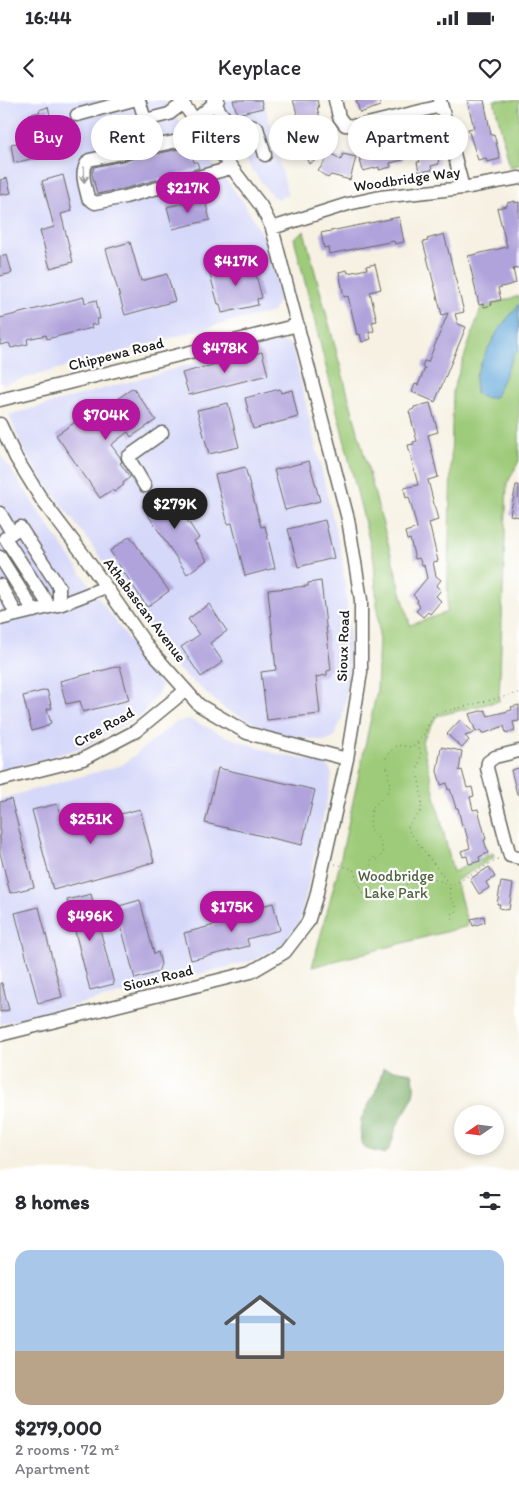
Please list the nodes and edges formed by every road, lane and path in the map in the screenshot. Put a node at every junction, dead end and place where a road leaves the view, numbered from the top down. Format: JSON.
{"nodes":[{"id":1,"x":133,"y":100,"type":"edge"},
{"id":2,"x":140,"y":100,"type":"edge"},
{"id":3,"x":335,"y":100,"type":"edge"},
{"id":4,"x":215,"y":101,"type":"edge"},
{"id":5,"x":181,"y":102,"type":"edge"},
{"id":6,"x":441,"y":103,"type":"edge"},
{"id":7,"x":77,"y":115,"type":"dead end"},
{"id":8,"x":191,"y":115,"type":"edge"},
{"id":9,"x":200,"y":115,"type":"edge"},
{"id":10,"x":173,"y":142,"type":"edge"},
{"id":11,"x":264,"y":155,"type":"dead end"},
{"id":12,"x":225,"y":160,"type":"edge"},
{"id":13,"x":231,"y":168,"type":"junction"},
{"id":14,"x":519,"y":178,"type":"edge"},
{"id":15,"x":463,"y":188,"type":"junction"},
{"id":16,"x":272,"y":228,"type":"junction"},
{"id":17,"x":298,"y":325,"type":"junction"},
{"id":18,"x":0,"y":400,"type":"edge"},
{"id":19,"x":0,"y":424,"type":"edge"},
{"id":20,"x":162,"y":433,"type":"dead end"},
{"id":21,"x":145,"y":486,"type":"dead end"},
{"id":22,"x":0,"y":513,"type":"edge"},
{"id":23,"x":6,"y":538,"type":"edge"},
{"id":24,"x":0,"y":557,"type":"edge"},
{"id":25,"x":0,"y":585,"type":"edge"},
{"id":26,"x":106,"y":587,"type":"junction"},
{"id":27,"x":54,"y":606,"type":"junction"},
{"id":28,"x":34,"y":611,"type":"junction"},
{"id":29,"x":17,"y":615,"type":"junction"},
{"id":30,"x":0,"y":619,"type":"edge"},
{"id":31,"x":186,"y":690,"type":"junction"},
{"id":32,"x":519,"y":693,"type":"edge"},
{"id":33,"x":418,"y":742,"type":"junction"},
{"id":34,"x":519,"y":751,"type":"edge"},
{"id":35,"x":347,"y":759,"type":"junction"},
{"id":36,"x":0,"y":780,"type":"edge"},
{"id":37,"x":499,"y":858,"type":"dead end"},
{"id":38,"x":519,"y":858,"type":"edge"},
{"id":39,"x":334,"y":864,"type":"dead end"},
{"id":40,"x":449,"y":884,"type":"junction"},
{"id":41,"x":359,"y":886,"type":"junction"},
{"id":42,"x":454,"y":925,"type":"dead end"},
{"id":43,"x":0,"y":1035,"type":"edge"}],
"edges":[{"from":1,"to":7,"type":"street"},
{"from":2,"to":5,"type":"street"},
{"from":3,"to":6,"type":"street"},
{"from":4,"to":9,"type":"street"},
{"from":4,"to":11,"type":"street"},
{"from":5,"to":8,"type":"street","name":"Sioux Road"},
{"from":6,"to":15,"type":"street"},
{"from":10,"to":13,"type":"street","one_way":true},
{"from":12,"to":13,"type":"street","name":"Sioux Road"},
{"from":13,"to":16,"type":"street","name":"Sioux Road"},
{"from":14,"to":15,"type":"street","name":"Woodbridge Way"},
{"from":15,"to":16,"type":"street","name":"Woodbridge Way"},
{"from":16,"to":17,"type":"street","name":"Sioux Road"},
{"from":17,"to":18,"type":"street","name":"Chippewa Road"},
{"from":17,"to":35,"type":"street","name":"Sioux Road"},
{"from":19,"to":26,"type":"street","name":"Athabascan Avenue"},
{"from":20,"to":21,"type":"street"},
{"from":22,"to":23,"type":"street"},
{"from":23,"to":27,"type":"street"},
{"from":23,"to":27,"type":"street"},
{"from":24,"to":28,"type":"street"},
{"from":25,"to":29,"type":"street"},
{"from":26,"to":27,"type":"street"},
{"from":26,"to":31,"type":"street","name":"Athabascan Avenue"},
{"from":27,"to":28,"type":"street"},
{"from":28,"to":29,"type":"street"},
{"from":29,"to":30,"type":"street"},
{"from":31,"to":35,"type":"street","name":"Athabascan Avenue"},
{"from":31,"to":36,"type":"street","name":"Cree Road"},
{"from":32,"to":33,"type":"path"},
{"from":33,"to":40,"type":"path"},
{"from":33,"to":41,"type":"path"},
{"from":34,"to":38,"type":"street"},
{"from":35,"to":43,"type":"street","name":"Sioux Road"},
{"from":37,"to":40,"type":"path"},
{"from":39,"to":41,"type":"path"},
{"from":40,"to":41,"type":"path"},
{"from":40,"to":42,"type":"path"}]}
